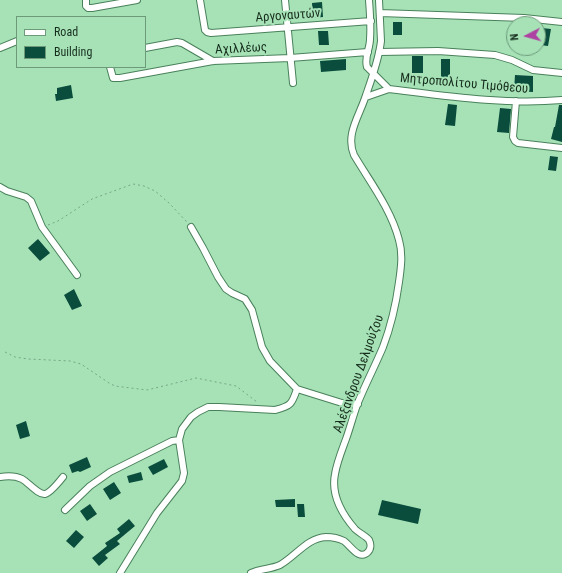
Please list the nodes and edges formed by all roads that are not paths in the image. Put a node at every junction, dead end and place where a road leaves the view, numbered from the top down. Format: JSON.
{"nodes":[{"id":1,"x":86,"y":0,"type":"edge"},
{"id":2,"x":137,"y":0,"type":"edge"},
{"id":3,"x":200,"y":0,"type":"edge"},
{"id":4,"x":285,"y":0,"type":"edge"},
{"id":5,"x":369,"y":0,"type":"edge"},
{"id":6,"x":380,"y":0,"type":"edge"},
{"id":7,"x":380,"y":13,"type":"junction"},
{"id":8,"x":371,"y":21,"type":"junction"},
{"id":9,"x":562,"y":22,"type":"edge"},
{"id":10,"x":287,"y":27,"type":"junction"},
{"id":11,"x":207,"y":32,"type":"joint"},
{"id":12,"x":16,"y":41,"type":"edge"},
{"id":13,"x":0,"y":48,"type":"edge"},
{"id":14,"x":146,"y":48,"type":"edge"},
{"id":15,"x":368,"y":52,"type":"junction"},
{"id":16,"x":379,"y":52,"type":"junction"},
{"id":17,"x":290,"y":58,"type":"junction"},
{"id":18,"x":213,"y":61,"type":"junction"},
{"id":19,"x":110,"y":68,"type":"edge"},
{"id":20,"x":374,"y":73,"type":"junction"},
{"id":21,"x":562,"y":74,"type":"edge"},
{"id":22,"x":292,"y":83,"type":"dead end"},
{"id":23,"x":389,"y":89,"type":"junction"},
{"id":24,"x":366,"y":97,"type":"junction"},
{"id":25,"x":562,"y":100,"type":"edge"},
{"id":26,"x":516,"y":101,"type":"junction"},
{"id":27,"x":562,"y":148,"type":"edge"},
{"id":28,"x":0,"y":187,"type":"edge"},
{"id":29,"x":191,"y":227,"type":"road end"},
{"id":30,"x":77,"y":275,"type":"dead end"},
{"id":31,"x":297,"y":389,"type":"junction"},
{"id":32,"x":358,"y":404,"type":"junction"},
{"id":33,"x":179,"y":440,"type":"junction"},
{"id":34,"x":0,"y":477,"type":"edge"},
{"id":35,"x":63,"y":477,"type":"dead end"},
{"id":36,"x":65,"y":510,"type":"dead end"},
{"id":37,"x":120,"y":573,"type":"edge"},
{"id":38,"x":251,"y":573,"type":"edge"}],
"edges":[{"from":1,"to":2,"type":"street"},
{"from":3,"to":11,"type":"street","name":"Αχιλλέως"},
{"from":4,"to":10,"type":"street"},
{"from":5,"to":8,"type":"street"},
{"from":6,"to":7,"type":"street","name":"Αλέξανδρου Δελμούζου"},
{"from":7,"to":9,"type":"street"},
{"from":7,"to":16,"type":"street","name":"Αλέξανδρου Δελμούζου"},
{"from":8,"to":10,"type":"street","name":"Αργοναυτών"},
{"from":8,"to":15,"type":"street"},
{"from":10,"to":11,"type":"street","name":"Αργοναυτών"},
{"from":10,"to":17,"type":"street"},
{"from":12,"to":13,"type":"street"},
{"from":14,"to":18,"type":"street"},
{"from":15,"to":17,"type":"street","name":"Αχιλλέως"},
{"from":15,"to":20,"type":"street"},
{"from":16,"to":20,"type":"street","name":"Αλέξανδρου Δελμούζου"},
{"from":16,"to":21,"type":"street"},
{"from":17,"to":18,"type":"street","name":"Αχιλλέως"},
{"from":17,"to":22,"type":"street"},
{"from":18,"to":19,"type":"street","name":"Αχιλλέως"},
{"from":20,"to":23,"type":"street"},
{"from":20,"to":24,"type":"street","name":"Αλέξανδρου Δελμούζου"},
{"from":23,"to":24,"type":"street"},
{"from":23,"to":26,"type":"street","name":"Μητροπολίτου Τιμόθεου"},
{"from":24,"to":32,"type":"street","name":"Αλέξανδρου Δελμούζου"},
{"from":25,"to":26,"type":"street","name":"Μητροπολίτου Τιμόθεου"},
{"from":26,"to":27,"type":"street"},
{"from":28,"to":30,"type":"street"},
{"from":29,"to":31,"type":"street"},
{"from":31,"to":32,"type":"street"},
{"from":31,"to":33,"type":"street"},
{"from":32,"to":38,"type":"street","name":"Αλέξανδρου Δελμούζου"},
{"from":33,"to":36,"type":"street"},
{"from":33,"to":37,"type":"street"},
{"from":34,"to":35,"type":"street"}]}
